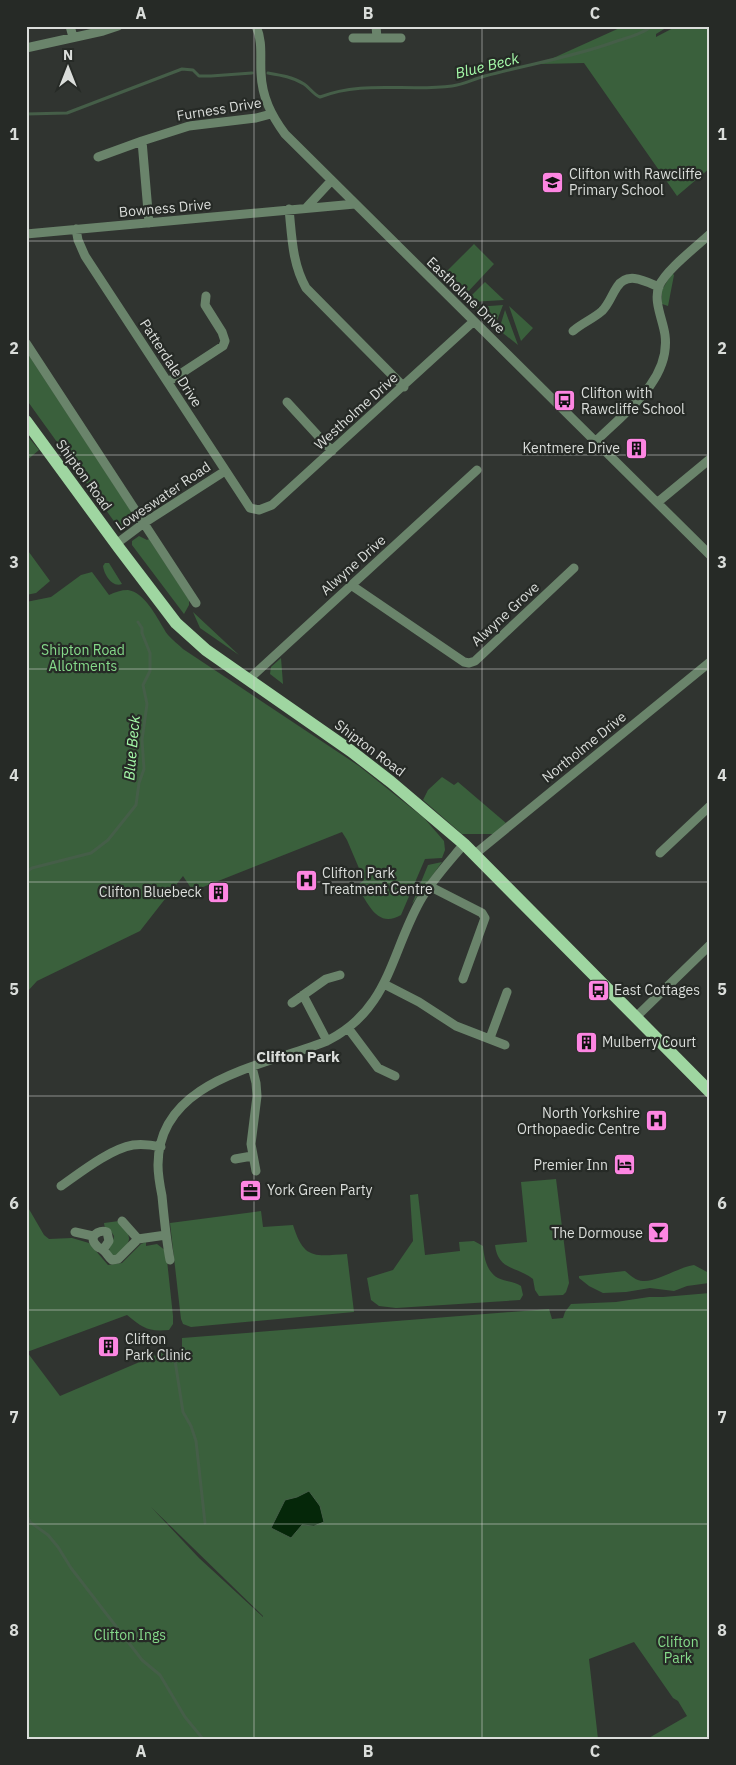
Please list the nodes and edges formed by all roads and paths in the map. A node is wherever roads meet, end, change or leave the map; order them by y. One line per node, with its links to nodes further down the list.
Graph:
1 (70, 26): 5 (street)
2 (118, 26): 5 (street)
3 (256, 26): 10 (street, Eastholme Drive)
4 (376, 26): 7 (street)
5 (73, 37): 9 (street)
6 (353, 38): 7 (street)
7 (377, 38): 8 (street)
8 (401, 38)
9 (26, 48)
10 (271, 114): 11 (street, Furness Drive); 13 (street, Eastholme Drive)
11 (142, 141): 12 (street, Furness Drive); 17 (street)
12 (98, 157)
13 (331, 181): 14 (street, Eastholme Drive); 15 (street)
14 (355, 204): 15 (street, Bowness Drive); 23 (street, Eastholme Drive)
15 (306, 208): 16 (street, Bowness Drive)
16 (289, 209): 17 (street, Bowness Drive); 27 (street)
17 (149, 223): 18 (street, Bowness Drive)
18 (76, 229): 19 (street, Bowness Drive); 26 (street, Patterdale Drive)
19 (26, 234)
20 (710, 234): 21 (street)
21 (659, 287): 24 (street); 30 (street)
22 (202, 302): 26 (street)
23 (474, 321): 27 (street, Westholme Drive); 30 (street, Eastholme Drive)
24 (573, 331)
25 (26, 343): 37 (street, Shipton Road)
26 (168, 382): 34 (street, Patterdale Drive)
27 (404, 387): 31 (street, Westholme Drive)
28 (286, 402): 31 (street)
29 (26, 421): 38 (main road, Shipton Road)
30 (596, 441): 35 (street, Eastholme Drive)
31 (332, 451): 36 (street, Westholme Drive)
32 (710, 458): 35 (street)
33 (477, 470): 41 (street, Alwyne Drive)
34 (225, 471): 36 (street, Patterdale Drive); 37 (street, Loweswater Road)
35 (658, 502): 39 (street, Eastholme Drive)
36 (250, 508)
37 (144, 523): 38 (street, Loweswater Road); 42 (street, Shipton Road)
38 (116, 544): 44 (main road, Shipton Road)
39 (710, 555)
40 (574, 568): 41 (street, Alwyne Grove)
41 (351, 585): 44 (street, Alwyne Drive)
42 (196, 603)
43 (710, 662): 48 (street, Northolme Drive)
44 (248, 680): 46 (main road, Shipton Road)
45 (710, 806): 47 (street)
46 (464, 844): 48 (main road, Shipton Road); 49 (street)
47 (660, 853)
48 (475, 854): 57 (main road, Shipton Road)
49 (429, 886): 52 (street); 53 (street)
50 (710, 945): 57 (street)
51 (340, 975): 55 (street)
52 (463, 978)
53 (384, 984): 58 (street); 59 (street)
54 (507, 992): 59 (street)
55 (303, 995): 56 (street); 60 (street)
56 (292, 1003)
57 (636, 1017): 64 (main road, Shipton Road)
58 (348, 1028): 60 (street); 63 (street)
59 (490, 1038): 61 (street)
60 (327, 1041): 62 (street)
61 (505, 1045)
62 (252, 1067): 65 (street); 66 (street)
63 (395, 1076)
64 (708, 1087)
65 (161, 1147): 69 (street); 72 (street)
66 (252, 1156): 67 (street); 68 (street)
67 (235, 1158)
68 (256, 1171)
69 (61, 1186)
70 (122, 1221): 74 (street)
71 (75, 1232): 73 (street)
72 (166, 1235): 74 (street); 76 (street)
73 (93, 1236): 75 (street); 75 (street)
74 (142, 1238): 75 (street)
75 (103, 1250)
76 (170, 1260)

